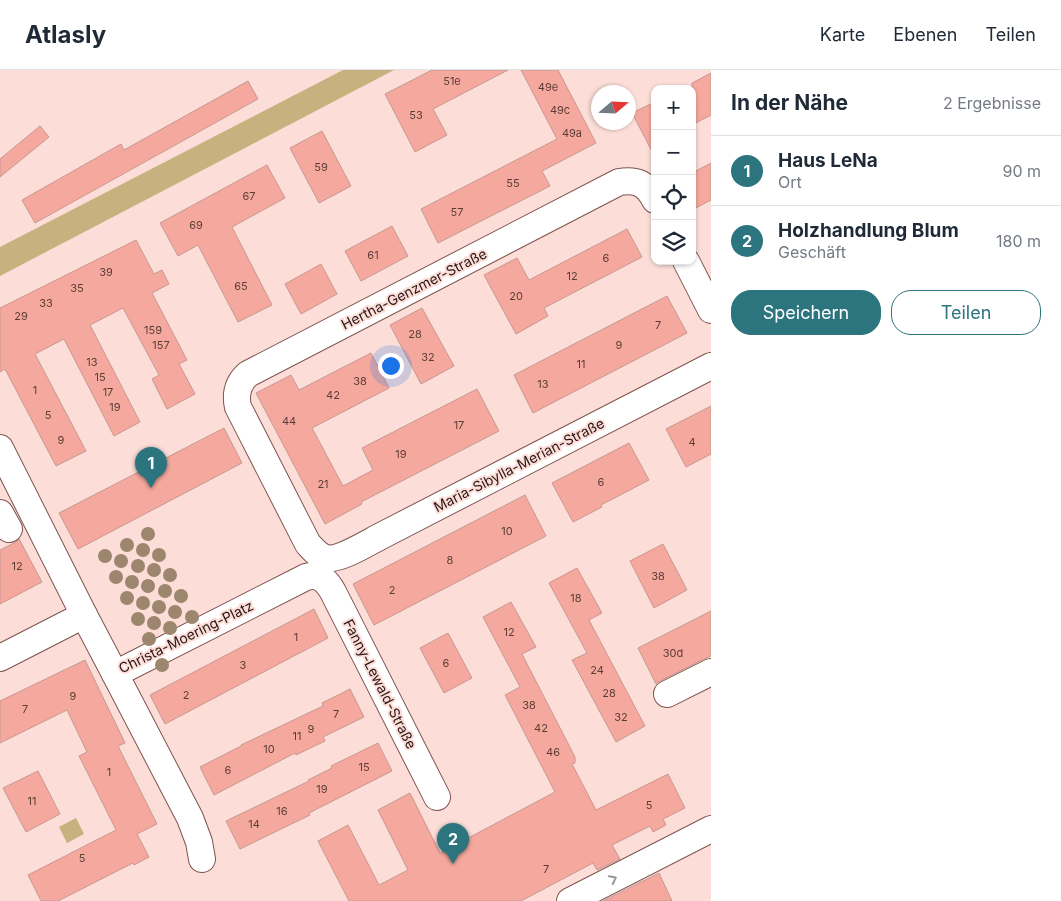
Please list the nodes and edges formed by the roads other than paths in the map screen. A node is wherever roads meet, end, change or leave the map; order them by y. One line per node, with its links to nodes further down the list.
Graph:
1 (651, 194): 6 (street, Hertha-Genzmer-Straße)
2 (688, 265): 3 (street)
3 (711, 310)
4 (711, 366): 6 (street, Maria-Sibylla-Merian-Straße)
5 (0, 448): 7 (street, Christa-Moering-Platz)
6 (322, 567): 10 (street, Christa-Moering-Platz); 12 (street, Fanny-Lewald-Straße)
7 (84, 616): 8 (street); 10 (street, Christa-Moering-Platz)
8 (0, 658)
9 (711, 672): 11 (street)
10 (115, 674): 14 (street)
11 (667, 694)
12 (438, 797)
13 (711, 829): 15 (street, one-way to 13)
14 (202, 859)
15 (570, 901)

